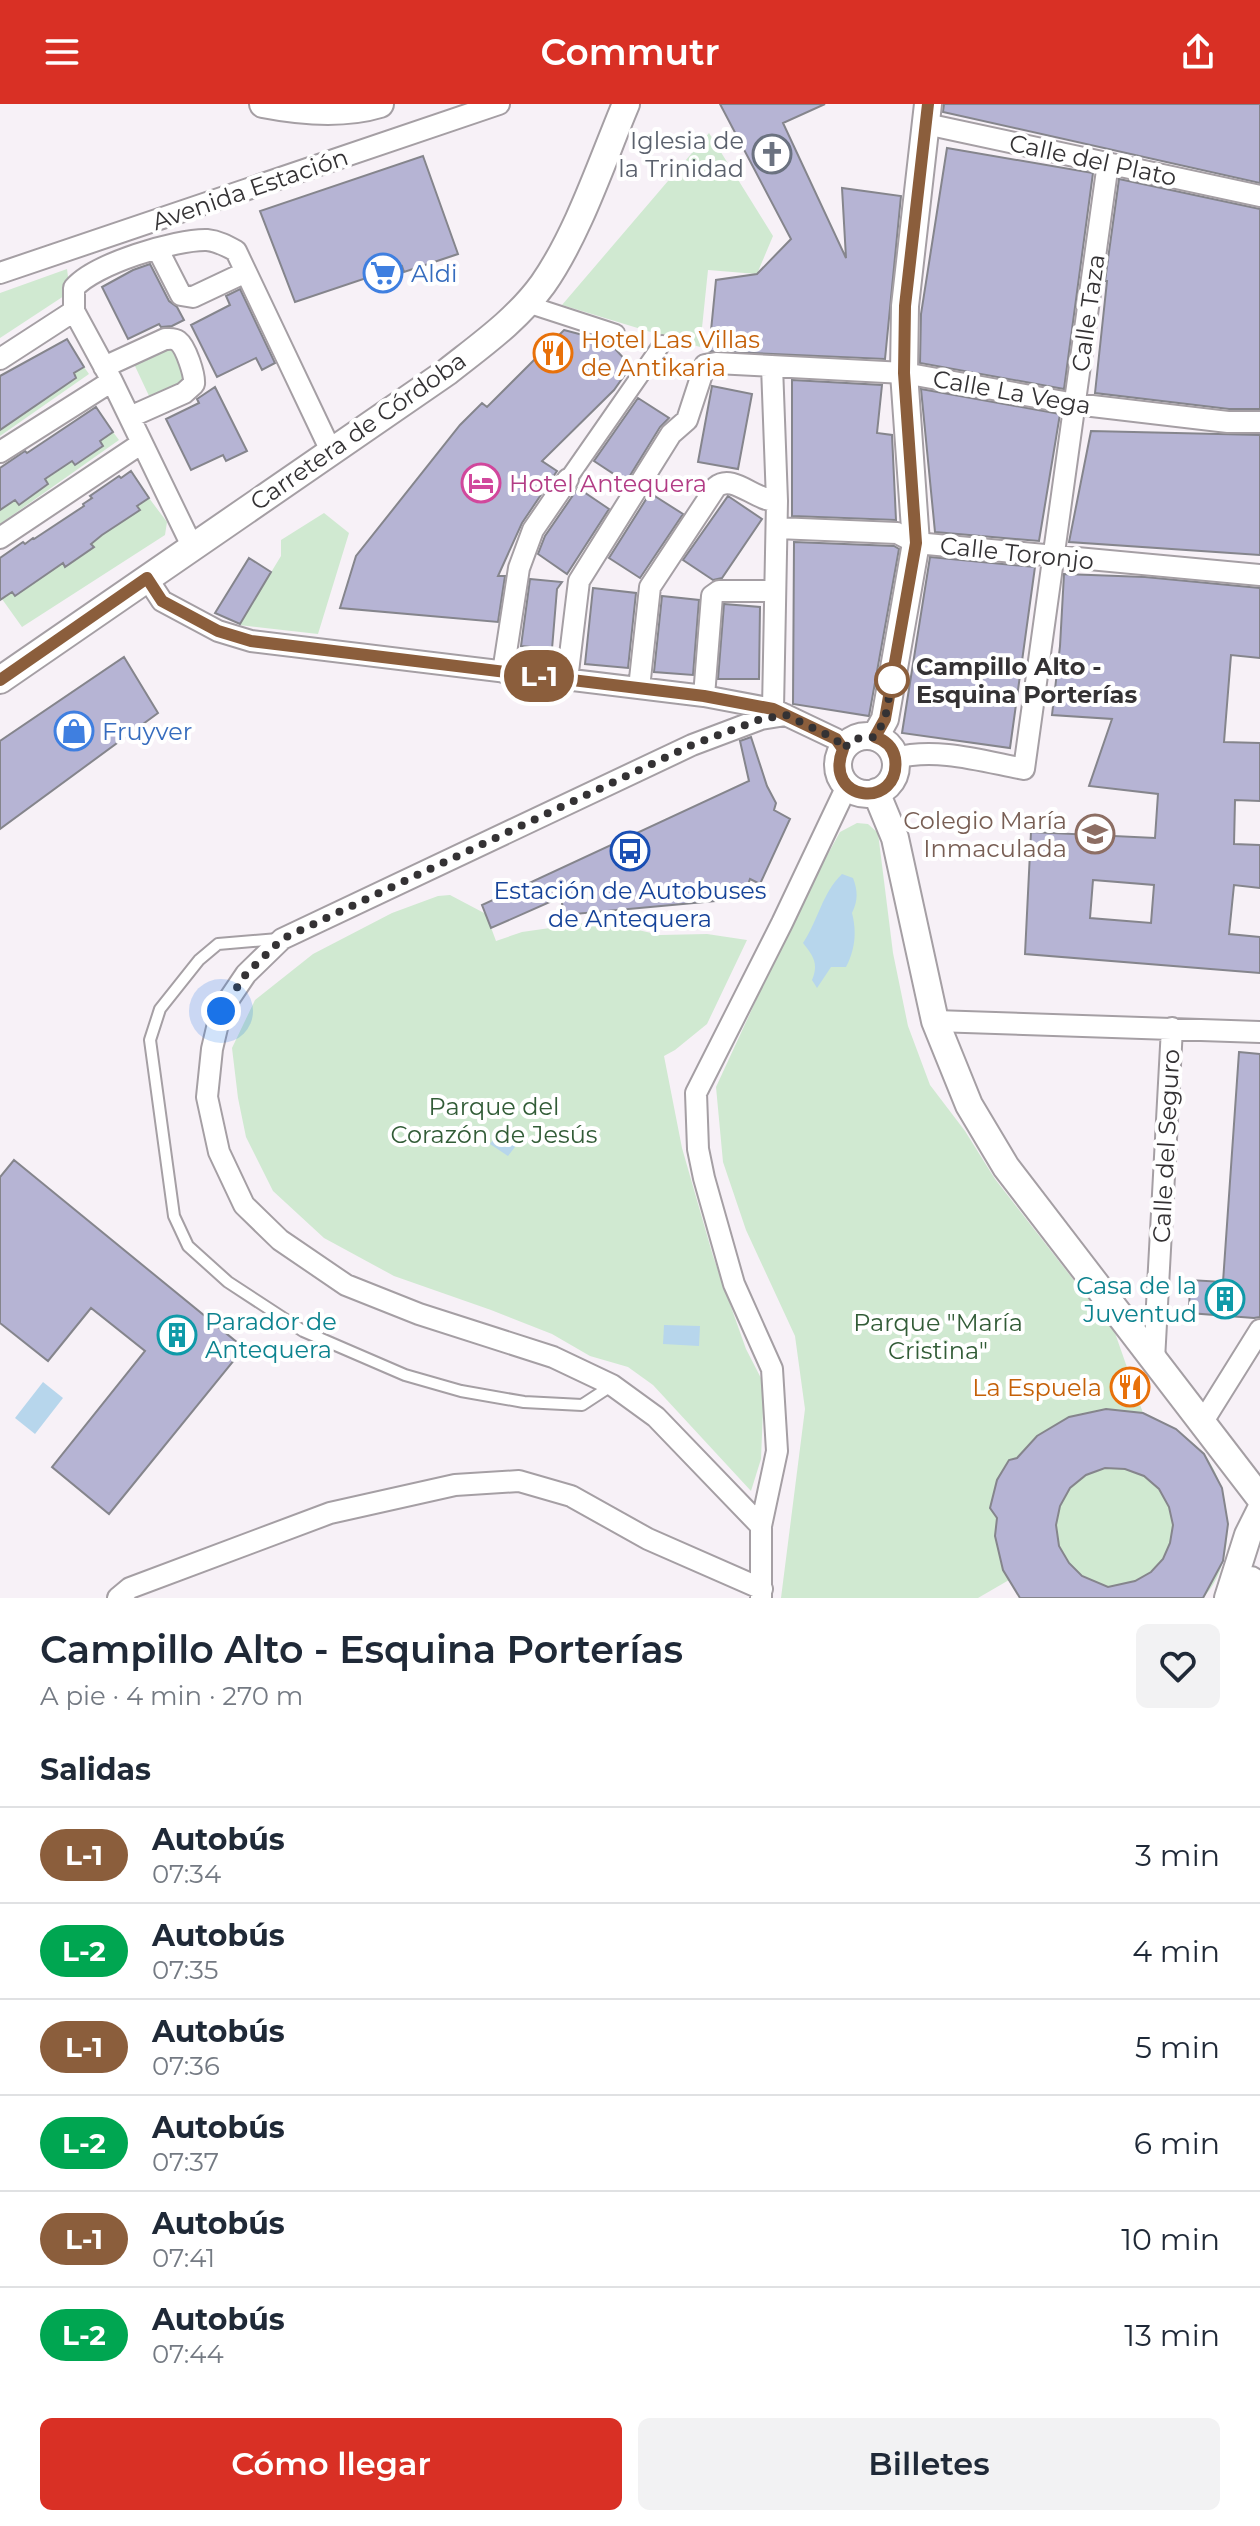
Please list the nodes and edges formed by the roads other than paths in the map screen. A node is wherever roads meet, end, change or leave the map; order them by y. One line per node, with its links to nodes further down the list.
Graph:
1 (263, 104): 2 (street)
2 (380, 104)
3 (499, 104): 10 (street, Avenida Estación)
4 (626, 104): 11 (street, Carretera de Córdoba)
5 (927, 114): 6 (street, Calle del Plato); 17 (street)
6 (1108, 163): 7 (street, Calle del Plato); 19 (street, Calle Taza)
7 (1260, 196)
8 (158, 250): 9 (street); 9 (street); 12 (street)
9 (246, 272): 23 (street)
10 (0, 273)
11 (527, 304): 13 (street); 23 (street, Carretera de Córdoba)
12 (74, 311): 15 (street); 18 (street)
13 (616, 333)
14 (662, 344): 25 (street)
15 (0, 359)
16 (772, 366): 17 (street, Calle La Vega); 26 (street); 37 (street, Calle La Vega)
17 (904, 373): 19 (street, Calle La Vega); 29 (street)
18 (108, 374): 20 (street); 20 (street); 24 (street)
19 (1075, 404): 21 (street, Calle La Vega); 31 (street, Calle Taza)
20 (130, 417): 22 (street)
21 (1260, 422)
22 (142, 443): 28 (street); 30 (street)
23 (331, 451): 30 (street, Carretera de Córdoba)
24 (0, 452)
25 (568, 479): 35 (street)
26 (777, 501): 27 (street); 38 (street)
27 (777, 528): 29 (street, Calle Toronjo); 34 (street)
28 (0, 538)
29 (916, 543): 31 (street, Calle Toronjo); 41 (street)
30 (192, 546): 33 (street, Carretera de Córdoba)
31 (1054, 557): 32 (street, Calle Toronjo); 43 (street, Calle Taza)
32 (1260, 575)
33 (147, 578): 35 (street); 36 (street, Carretera de Córdoba)
34 (775, 591): 39 (street); 40 (street)
35 (503, 672): 37 (street)
36 (0, 680)
37 (567, 680): 38 (street)
38 (639, 688): 39 (street)
39 (704, 696): 40 (street)
40 (780, 712): 42 (street); 46 (street)
41 (875, 737): 42 (street); 43 (street)
42 (843, 749): 44 (street)
43 (895, 758): 45 (street)
44 (847, 786): 45 (street); 58 (street)
45 (876, 792): 47 (street)
46 (282, 939): 52 (street); 52 (lane)
47 (935, 1021): 48 (street); 51 (street)
48 (1172, 1028): 49 (street); 51 (street, Calle del Seguro)
49 (1260, 1032)
50 (1260, 1330): 53 (street)
51 (1154, 1360): 53 (street)
52 (612, 1385): 58 (street)
53 (1202, 1423): 54 (street)
54 (1227, 1456): 55 (street); 56 (street); 59 (street)
55 (1260, 1475)
56 (1260, 1498)
57 (1260, 1511): 59 (street)
58 (761, 1526): 60 (street)
59 (1248, 1535): 62 (street)
60 (761, 1594): 61 (street)
61 (118, 1598)
62 (1228, 1598)

